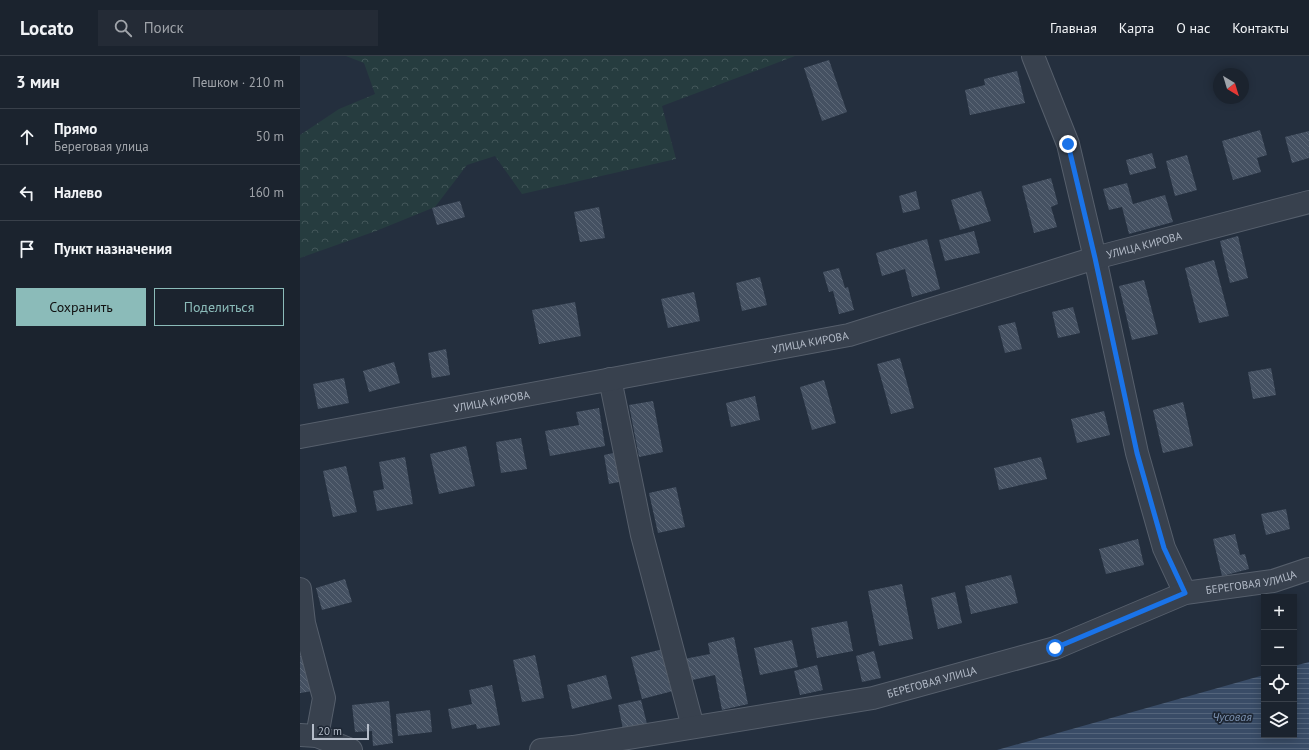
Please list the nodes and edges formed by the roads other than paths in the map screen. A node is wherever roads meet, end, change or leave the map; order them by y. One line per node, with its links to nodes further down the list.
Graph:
1 (1033, 56): 3 (street)
2 (1309, 202): 3 (street, УЛИЦА КИРОВА)
3 (1095, 258): 4 (street, УЛИЦА КИРОВА); 8 (street)
4 (610, 379): 5 (street, УЛИЦА КИРОВА); 9 (street)
5 (300, 437)
6 (1309, 569): 8 (street, БЕРЕГОВАЯ УЛИЦА)
7 (300, 589): 10 (street)
8 (1185, 593): 9 (street, БЕРЕГОВАЯ УЛИЦА)
9 (693, 727): 12 (street, БЕРЕГОВАЯ УЛИЦА)
10 (308, 736): 11 (street)
11 (350, 750)
12 (541, 750)

